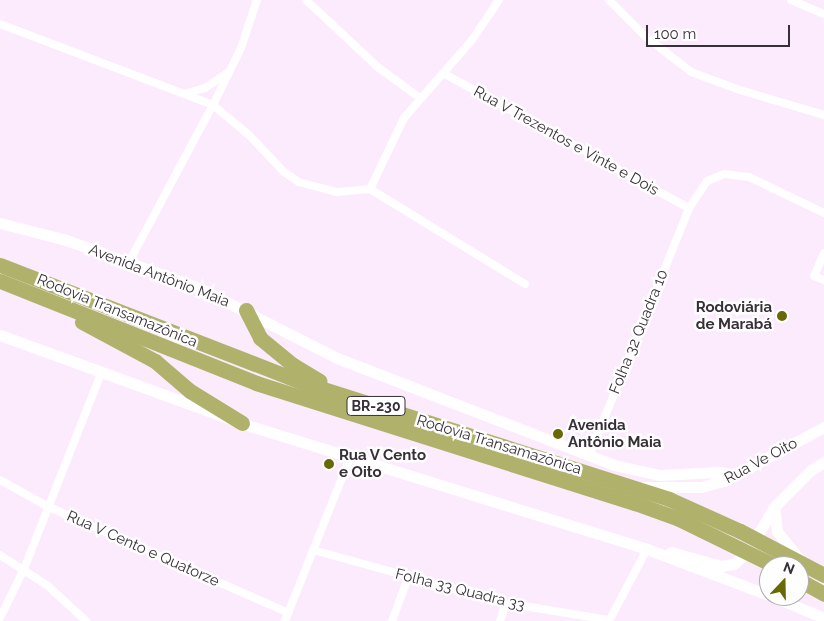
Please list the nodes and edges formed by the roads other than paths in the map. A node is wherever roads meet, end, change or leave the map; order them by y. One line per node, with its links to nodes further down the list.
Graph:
1 (257, 0): 8 (street)
2 (306, 0): 11 (street)
3 (499, 0): 9 (street)
4 (609, 0): 13 (street)
5 (791, 0): 6 (street)
6 (824, 14)
7 (0, 24): 10 (street)
8 (228, 72): 10 (street); 12 (street)
9 (443, 73): 11 (street); 15 (street, Rua V Trezentos e Vinte e Dois)
10 (183, 94): 12 (street)
11 (420, 98): 14 (street)
12 (214, 105): 14 (street); 19 (street)
13 (824, 114)
14 (370, 189): 23 (street)
15 (689, 208): 16 (street, Folha 32 Quadra 10); 31 (street, Folha 32 Quadra 10)
16 (824, 212)
17 (0, 223): 19 (main road, Avenida Antônio Maia)
18 (824, 253): 21 (street)
19 (129, 262): 25 (main road, Avenida Antônio Maia)
20 (0, 265): 28 (highway, Rodovia Transamazônica / BR-230)
21 (824, 280)
22 (0, 281): 24 (highway, Rodovia Transamazônica / BR-230)
23 (525, 284)
24 (64, 306): 29 (highway); 39 (highway, Rodovia Transamazônica / BR-230)
25 (246, 310): 28 (highway); 31 (main road, Avenida Antônio Maia)
26 (0, 335): 27 (main road)
27 (101, 374): 29 (main road); 37 (street)
28 (362, 401): 36 (highway, Rodovia Transamazônica / BR-230)
29 (242, 423): 32 (main road)
30 (824, 427): 34 (main road, Rua Ve Oito)
31 (589, 456): 34 (main road, Avenida Antônio Maia)
32 (350, 458): 40 (main road); 41 (street)
33 (824, 462): 38 (main road, Rua Ve Oito)
34 (736, 475): 36 (main road, Rua Ve Oito)
35 (0, 480): 37 (street, Rua V Cento e Quatorze)
36 (635, 487): 39 (highway, Rodovia Transamazônica / BR-230)
37 (47, 506): 47 (street); 55 (street, Rua V Cento e Quatorze)
38 (774, 507): 39 (main road, Rua Ve Oito); 45 (main road)
39 (751, 545): 40 (main road); 43 (highway, Rodovia Transamazônica / BR-230); 44 (highway, Rodovia Transamazônica / BR-230)
40 (647, 549): 51 (main road); 58 (street)
41 (313, 550): 49 (street, Folha 33 Quadra 33); 55 (street)
42 (0, 555): 47 (street)
43 (764, 556)
44 (782, 556)
45 (797, 556)
46 (809, 567): 48 (highway, Rodovia Transamazônica / BR-230)
47 (24, 569): 56 (street); 59 (street)
48 (824, 576)
49 (408, 578): 53 (street, Folha 33 Quadra 33); 61 (street)
50 (809, 586): 52 (highway)
51 (759, 591)
52 (824, 594)
53 (506, 603): 58 (street, Folha 33 Quadra 33); 62 (street)
54 (796, 606): 57 (main road)
55 (288, 613): 60 (street)
56 (0, 618)
57 (824, 618)
58 (609, 620)
59 (86, 621)
60 (285, 621)
61 (392, 621)
62 (500, 621)

